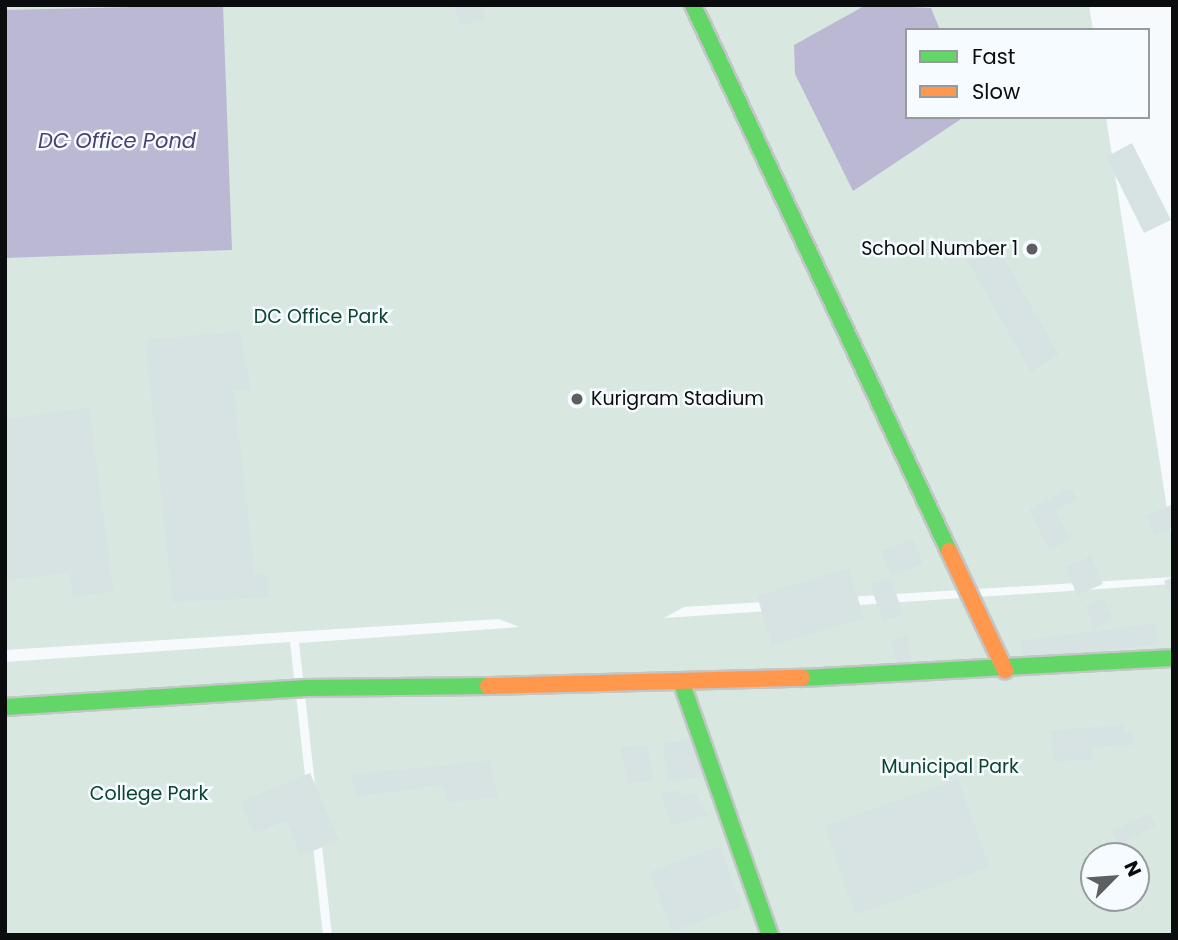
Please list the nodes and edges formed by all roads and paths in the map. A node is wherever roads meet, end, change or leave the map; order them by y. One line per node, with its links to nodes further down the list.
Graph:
1 (693, 5): 3 (main road)
2 (1173, 657): 3 (main road)
3 (1005, 670): 4 (main road)
4 (682, 684): 5 (main road); 6 (main road)
5 (5, 707)
6 (770, 935)

